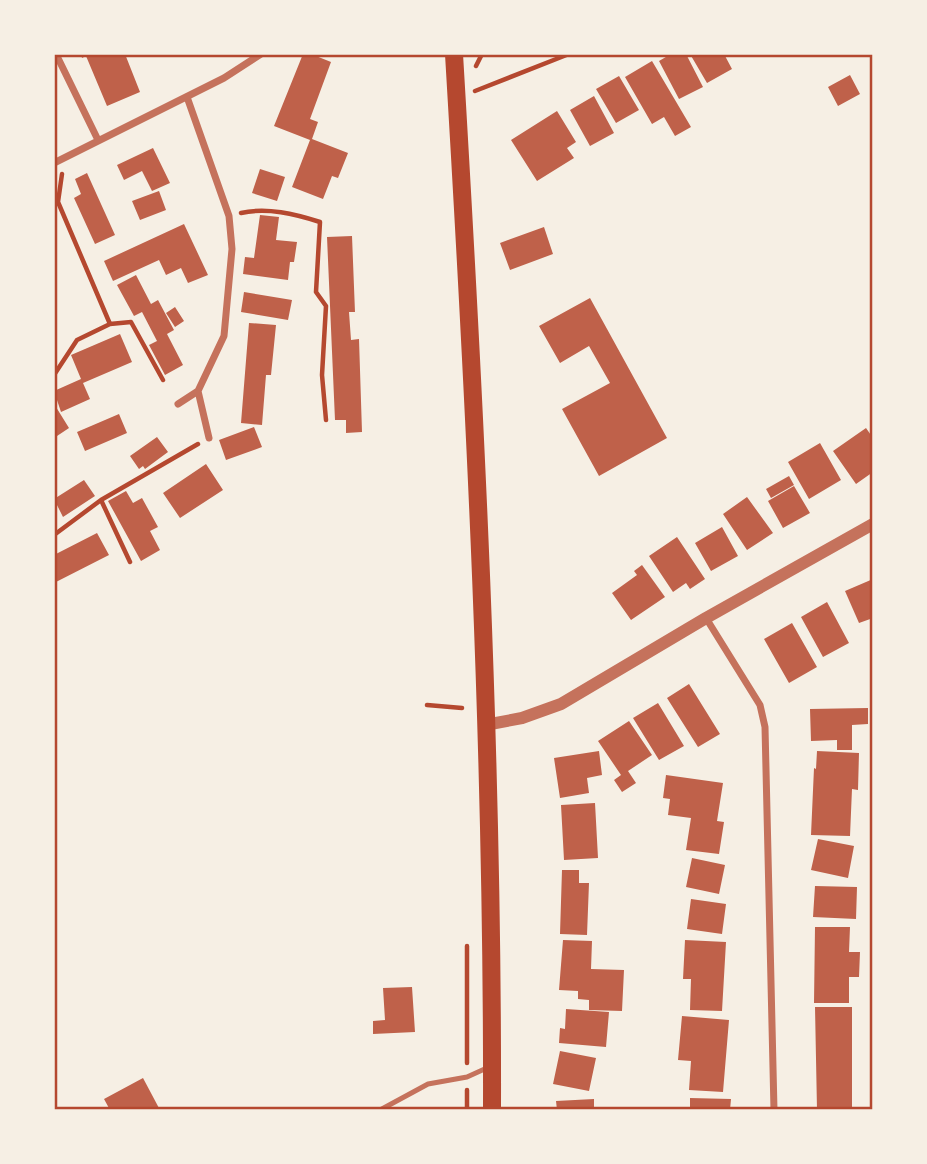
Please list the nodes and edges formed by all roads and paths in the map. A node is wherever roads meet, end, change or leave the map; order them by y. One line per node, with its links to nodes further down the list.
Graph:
1 (57, 54): 8 (street)
2 (261, 54): 6 (street)
3 (454, 54): 7 (main road)
4 (482, 54): 7 (path)
5 (569, 54): 7 (path)
6 (187, 97): 8 (street); 11 (street)
7 (457, 99): 26 (main road)
8 (98, 141): 9 (street)
9 (72, 154): 10 (street); 12 (path)
10 (54, 163)
11 (229, 216): 15 (street); 17 (path)
12 (110, 324): 13 (path); 14 (path)
13 (54, 375)
14 (163, 380)
15 (198, 391): 16 (street); 18 (street)
16 (178, 404)
17 (326, 420)
18 (209, 438): 19 (path)
19 (100, 500): 21 (path); 22 (path)
20 (873, 524): 23 (street)
21 (54, 535)
22 (130, 562)
23 (706, 618): 26 (street); 33 (street)
24 (428, 705): 25 (path)
25 (462, 708)
26 (485, 725): 28 (main road)
27 (467, 942): 29 (path)
28 (492, 1066): 29 (lane); 32 (main road)
29 (467, 1077): 30 (lane); 31 (path)
30 (380, 1110)
31 (467, 1110)
32 (492, 1110)
33 (774, 1110)

